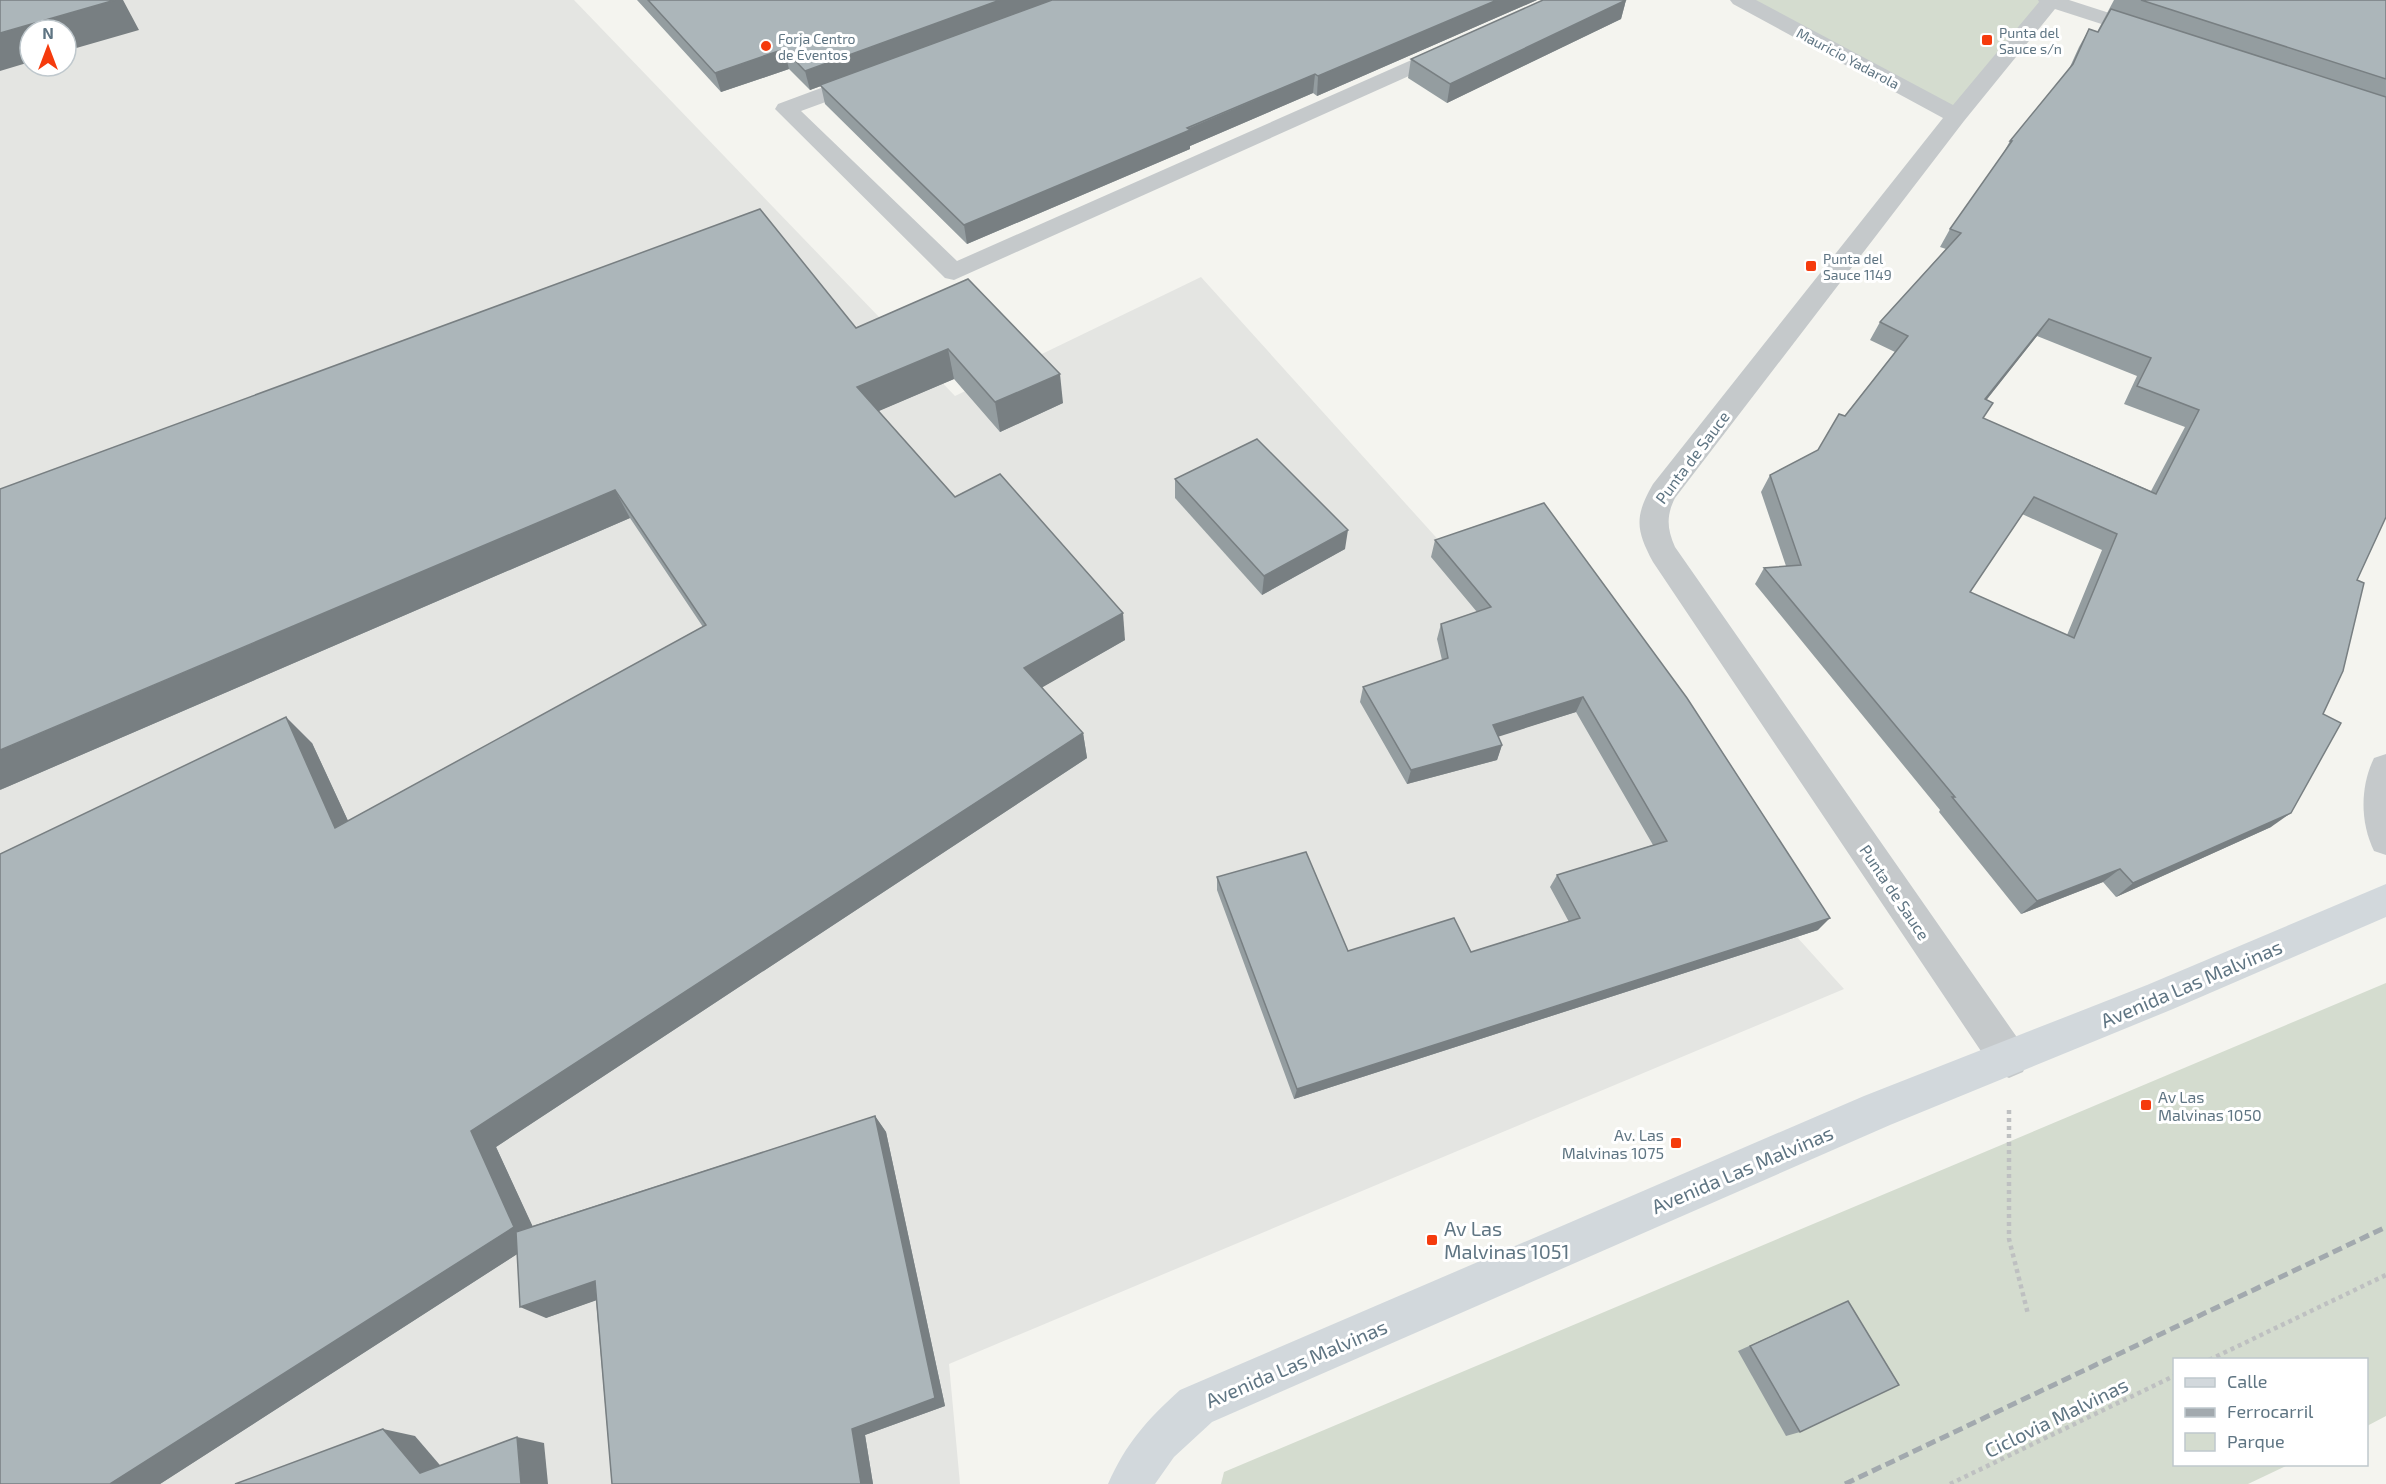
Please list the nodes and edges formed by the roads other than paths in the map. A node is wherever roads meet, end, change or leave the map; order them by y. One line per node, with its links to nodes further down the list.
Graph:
1 (1740, 0): 6 (street, Mauricio Yadarola)
2 (2050, 0): 3 (street); 6 (street, Punta de Sauce)
3 (2162, 37)
4 (1466, 42): 5 (street)
5 (887, 71)
6 (1956, 117): 10 (street, Punta de Sauce)
7 (2386, 768): 8 (street)
8 (2386, 840)
9 (2386, 900): 10 (main road, Avenida Las Malvinas)
10 (2009, 1059): 11 (main road, Avenida Las Malvinas)
11 (1131, 1484)

